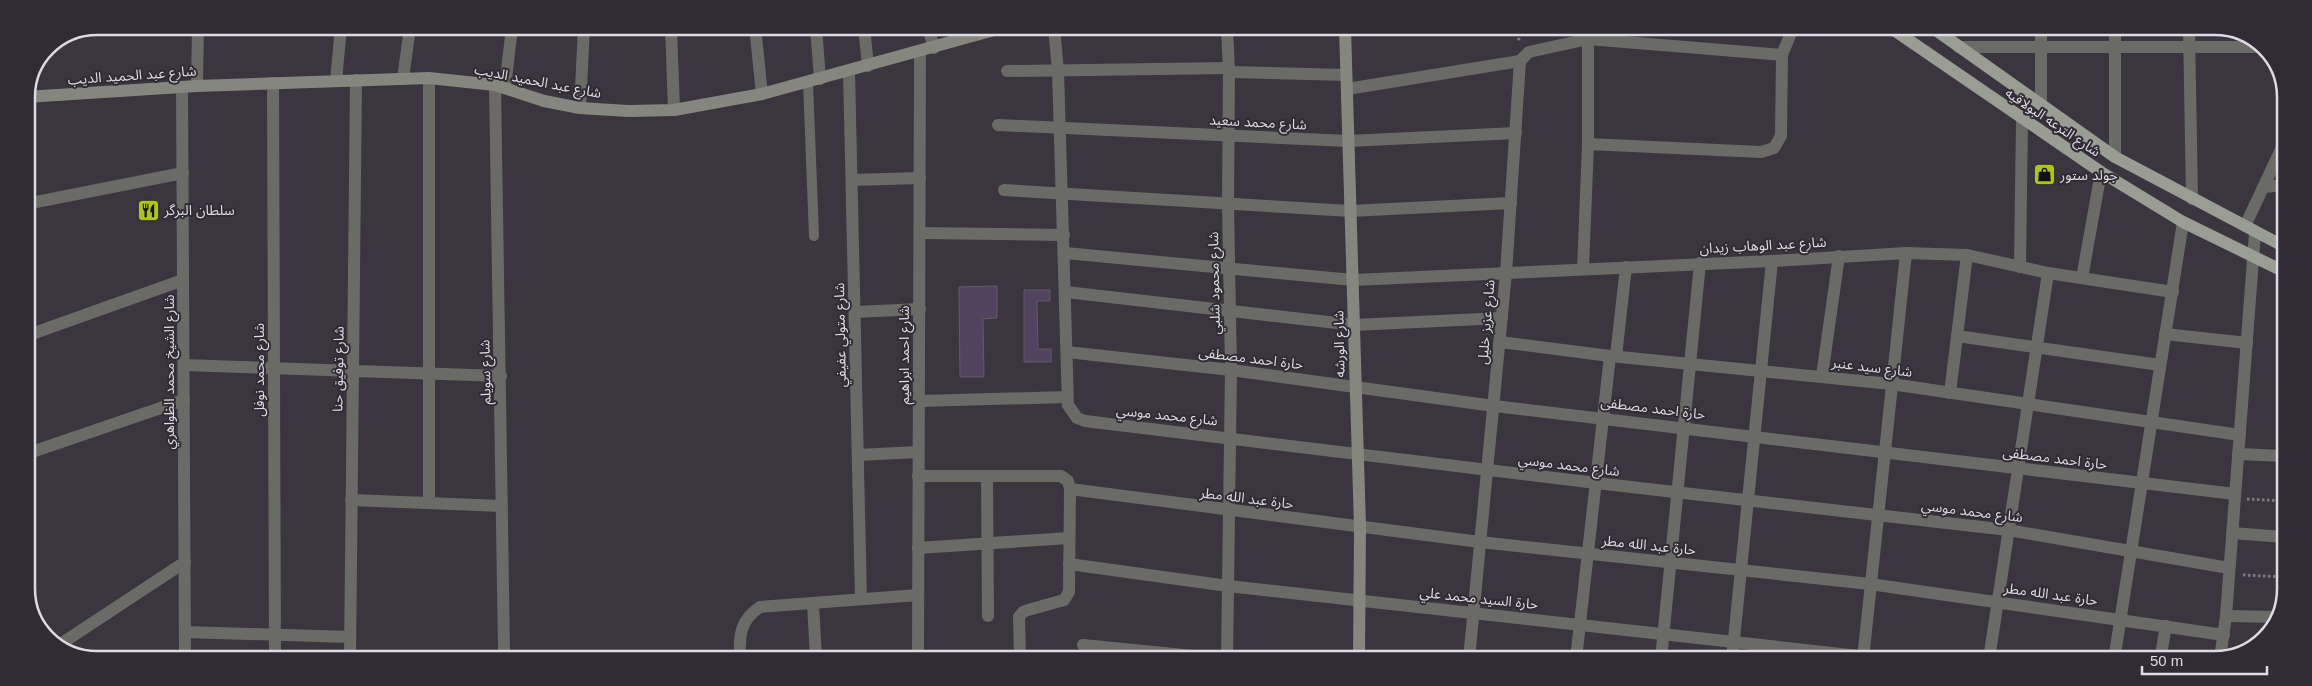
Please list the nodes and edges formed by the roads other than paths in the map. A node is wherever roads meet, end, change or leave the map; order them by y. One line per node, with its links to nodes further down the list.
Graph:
1 (198, 35): 45 (street)
2 (340, 35): 43 (street)
3 (409, 35): 40 (street)
4 (510, 35): 47 (street, شارع سويلم)
5 (584, 35): 52 (street)
6 (671, 35): 53 (street)
7 (756, 35): 49 (street)
8 (816, 35): 42 (street)
9 (865, 35): 33 (street)
10 (930, 35): 29 (street)
11 (978, 35): 29 (street, شارع عبد الحميد الديب)
12 (1055, 35): 37 (street)
13 (1226, 35): 34 (street, شارع محمود شلبي)
14 (1345, 35): 38 (street, شارع الورشه)
15 (1585, 35): 32 (street)
16 (1588, 35): 60 (street)
17 (1597, 35): 31 (street)
18 (1789, 35): 31 (street)
19 (1901, 35): 54 (main road, شارع الترعه البولاقيه)
20 (1943, 35): 24 (main road, شارع الترعه البولاقيه)
21 (2041, 35): 25 (street)
22 (2115, 35): 26 (street)
23 (2188, 35): 27 (street)
24 (1959, 47): 25 (street); 51 (main road, شارع الترعه البولاقيه)
25 (2041, 47): 26 (street); 51 (street)
26 (2115, 47): 27 (street); 61 (street)
27 (2189, 47): 28 (street); 71 (street)
28 (2252, 47)
29 (934, 48): 30 (street, شارع عبد الحميد الديب)
30 (920, 52): 33 (street, شارع عبد الحميد الديب); 65 (street, شارع احمد ابراهيم)
31 (1782, 55): 60 (street)
32 (1520, 61): 48 (street); 57 (street, شارع عزيز خليل)
33 (868, 66): 35 (street, شارع عبد الحميد الديب)
34 (1229, 70): 37 (street); 38 (street); 58 (street, شارع محمود شلبي)
35 (849, 71): 42 (street, شارع عبد الحميد الديب); 66 (street, شارع متولي عفيفي)
36 (1007, 71): 37 (street)
37 (1058, 71): 56 (street)
38 (1346, 75): 48 (street, شارع الورشه)
39 (429, 78): 40 (street, شارع عبد الحميد الديب); 47 (street, شارع عبد الحميد الديب); 121 (street)
40 (403, 79): 41 (street, شارع عبد الحميد الديب)
41 (356, 80): 43 (street, شارع عبد الحميد الديب); 120 (street, شارع توفيق حنا)
42 (814, 80): 49 (street, شارع عبد الحميد الديب); 80 (lane)
43 (336, 81): 44 (street, شارع عبد الحميد الديب)
44 (273, 83): 45 (street, شارع عبد الحميد الديب); 117 (street, شارع محمد نوفل)
45 (197, 86): 46 (street, شارع عبد الحميد الديب)
46 (182, 87): 50 (street, شارع عبد الحميد الديب); 64 (street, شارع الشيخ محمد الظواهري)
47 (500, 87): 52 (street, شارع عبد الحميد الديب); 122 (street, شارع سويلم)
48 (1347, 89): 59 (street, شارع الورشه)
49 (762, 94): 53 (street, شارع عبد الحميد الديب)
50 (35, 96)
51 (2041, 105): 61 (main road, شارع الترعه البولاقيه)
52 (580, 108): 53 (street, شارع عبد الحميد الديب)
53 (674, 110)
54 (2022, 120): 63 (main road, شارع الترعه البولاقيه); 90 (street)
55 (998, 125): 56 (street, شارع محمد سعيد)
56 (1059, 128): 58 (street, شارع محمد سعيد); 70 (street)
57 (1516, 133): 59 (street, شارع محمد سعيد); 74 (street, شارع عزيز خليل)
58 (1228, 135): 59 (street, شارع محمد سعيد); 73 (street, شارع محمود شلبي)
59 (1348, 141): 75 (street, شارع الورشه)
60 (1588, 144): 93 (street)
61 (2115, 157): 71 (main road, شارع الترعه البولاقيه)
62 (2277, 158): 68 (street)
63 (2101, 172): 76 (main road, شارع الترعه البولاقيه); 96 (street)
64 (183, 173): 72 (street); 97 (street, شارع الشيخ محمد الظواهري)
65 (920, 178): 66 (street); 78 (street, شارع احمد ابراهيم)
66 (852, 180): 103 (street, شارع متولي عفيفي)
67 (2277, 186): 68 (street)
68 (2264, 187): 77 (street)
69 (1004, 190): 70 (street)
70 (1062, 193): 73 (street); 79 (street)
71 (2192, 199): 77 (main road, شارع الترعه البولاقيه)
72 (35, 202)
73 (1228, 204): 75 (street); 91 (street, شارع محمود شلبي)
74 (1511, 204): 75 (street); 94 (street, شارع عزيز خليل)
75 (1350, 211): 98 (street, شارع الورشه)
76 (2183, 222): 86 (main road, شارع الترعه البولاقيه); 100 (street)
77 (2250, 230): 81 (main road, شارع الترعه البولاقيه); 86 (street)
78 (920, 233): 79 (street); 101 (street, شارع احمد ابراهيم)
79 (1064, 235): 82 (street)
80 (814, 236)
81 (2277, 243)
82 (1064, 253): 91 (street, شارع عبد الوهاب زيدان); 99 (street)
83 (1906, 253): 84 (street, شارع عبد الوهاب زيدان); 85 (street, شارع عبد الوهاب زيدان); 124 (street)
84 (1967, 255): 90 (street, شارع عبد الوهاب زيدان); 108 (street)
85 (1839, 256): 87 (street, شارع عبد الوهاب زيدان); 123 (street)
86 (2254, 257): 92 (main road, شارع الترعه البولاقيه); 110 (street)
87 (1772, 262): 88 (street, شارع عبد الوهاب زيدان); 119 (street)
88 (1700, 263): 89 (street, شارع عبد الوهاب زيدان); 114 (street)
89 (1626, 267): 93 (street, شارع عبد الوهاب زيدان); 113 (street)
90 (2020, 267): 95 (street, شارع عبد الوهاب زيدان)
91 (1229, 268): 98 (street, شارع عبد الوهاب زيدان); 102 (street, شارع محمود شلبي)
92 (2277, 268)
93 (1583, 269): 94 (street, شارع عبد الوهاب زيدان)
94 (1506, 273): 98 (street, شارع عبد الوهاب زيدان); 104 (street, شارع عزيز خليل)
95 (2048, 273): 96 (street, شارع عبد الوهاب زيدان); 111 (street)
96 (2082, 278): 100 (street, شارع عبد الوهاب زيدان)
97 (183, 280): 106 (street); 115 (street, شارع الشيخ محمد الظواهري)
98 (1353, 280): 105 (street, شارع الورشه)
99 (1066, 292): 102 (street); 112 (street)
100 (2173, 292): 107 (street)
101 (920, 309): 103 (street); 129 (street, شارع احمد ابراهيم)
102 (1230, 311): 105 (street); 118 (street, شارع محمود شلبي)
103 (854, 312): 143 (street, شارع متولي عفيفي)
104 (1502, 318): 105 (street); 109 (street, شارع عزيز خليل)
105 (1354, 325): 125 (street, شارع الورشه)
106 (35, 333)
107 (2165, 334): 110 (street); 116 (street)
108 (1957, 336): 111 (street); 126 (street)
109 (1500, 342): 113 (street, شارع سيد عنبر); 131 (street, شارع عزيز خليل)
110 (2247, 343): 136 (street)
111 (2037, 347): 116 (street); 130 (street)
112 (1067, 352): 118 (street, حارة احمد مصطفى); 127 (street)
113 (1613, 356): 114 (street, شارع سيد عنبر); 132 (street)
114 (1691, 363): 119 (street, شارع سيد عنبر); 134 (street)
115 (184, 365): 117 (street); 128 (street, شارع الشيخ محمد الظواهري)
116 (2160, 365): 133 (street)
117 (274, 368): 120 (street); 191 (street, شارع محمد نوفل)
118 (1231, 370): 125 (street, حارة احمد مصطفى); 137 (street, شارع محمود شلبي)
119 (1761, 370): 123 (street, شارع سيد عنبر); 135 (street)
120 (353, 371): 121 (street); 154 (street, شارع توفيق حنا)
121 (430, 373): 122 (street); 156 (street)
122 (501, 376): 157 (street, شارع سويلم)
123 (1822, 376): 124 (street, شارع سيد عنبر)
124 (1891, 384): 126 (street, شارع سيد عنبر); 140 (street)
125 (1356, 386): 131 (street, حارة احمد مصطفى); 141 (street, شارع الورشه)
126 (1950, 393): 130 (street, شارع سيد عنبر)
127 (1067, 396): 129 (street); 137 (street, شارع محمد موسي)
128 (184, 400): 138 (street); 170 (street, شارع الشيخ محمد الظواهري)
129 (919, 401): 139 (street, شارع احمد ابراهيم)
130 (2028, 403): 133 (street, شارع سيد عنبر); 145 (street)
131 (1494, 406): 132 (street, حارة احمد مصطفى); 146 (street, شارع عزيز خليل)
132 (1603, 418): 134 (street, حارة احمد مصطفى); 149 (street)
133 (2152, 421): 136 (street, شارع سيد عنبر); 150 (street)
134 (1685, 427): 135 (street, حارة احمد مصطفى); 152 (street)
135 (1755, 435): 140 (street, حارة احمد مصطفى); 155 (street)
136 (2240, 435): 142 (street)
137 (1230, 437): 141 (street, شارع محمد موسي); 158 (street, شارع محمود شلبي)
138 (35, 451)
139 (918, 452): 143 (street); 147 (street, شارع احمد ابراهيم)
140 (1884, 452): 145 (street, حارة احمد مصطفى); 159 (street)
141 (1357, 454): 146 (street, شارع محمد موسي); 160 (street, شارع الورشه)
142 (2238, 454): 144 (street); 153 (street)
143 (858, 455): 178 (street, شارع متولي عفيفي)
144 (2277, 456)
145 (2018, 469): 150 (street, حارة احمد مصطفى); 161 (street)
146 (1487, 470): 149 (street, شارع محمد موسي); 165 (street, شارع عزيز خليل)
147 (918, 476): 148 (street); 167 (street, شارع احمد ابراهيم)
148 (987, 476): 151 (street); 166 (street)
149 (1596, 483): 152 (street, شارع محمد موسي); 169 (street)
150 (2142, 484): 153 (street, حارة احمد مصطفى); 168 (street)
151 (1070, 489): 158 (street, حارة عبد الله مطر); 164 (street)
152 (1678, 492): 155 (street, شارع محمد موسي); 171 (street)
153 (2235, 497): 162 (street)
154 (351, 500): 156 (street); 193 (street, شارع توفيق حنا)
155 (1748, 501): 159 (street, شارع محمد موسي); 173 (street)
156 (429, 503): 157 (street)
157 (502, 506): 201 (street, شارع سويلم)
158 (1229, 511): 160 (street, حارة عبد الله مطر); 176 (street, شارع محمود شلبي)
159 (1878, 514): 161 (street, شارع محمد موسي); 175 (street)
160 (1360, 527): 165 (street, حارة عبد الله مطر); 179 (street, شارع الورشه)
161 (2008, 530): 168 (street, شارع محمد موسي); 180 (street)
162 (2232, 533): 163 (street); 174 (street)
163 (2277, 536)
164 (1069, 538): 166 (street); 172 (street)
165 (1480, 542): 169 (street, حارة عبد الله مطر); 182 (street, شارع عزيز خليل)
166 (988, 544): 167 (street); 183 (street)
167 (918, 548): 177 (street, شارع احمد ابراهيم)
168 (2131, 551): 174 (street, شارع محمد موسي); 186 (street)
169 (1588, 554): 171 (street, حارة عبد الله مطر); 187 (street)
170 (185, 562): 189 (street, شارع الشيخ محمد الظواهري); 194 (street)
171 (1671, 562): 173 (street, حارة عبد الله مطر); 190 (street)
172 (1069, 564): 176 (street, حارة السيد محمد علي); 205 (street)
173 (1741, 570): 175 (street, حارة عبد الله مطر); 195 (street)
174 (2230, 571): 184 (street)
175 (1870, 584): 180 (street, حارة عبد الله مطر); 214 (street)
176 (1228, 586): 179 (street, حارة السيد محمد علي); 207 (street, شارع محمود شلبي)
177 (918, 595): 178 (street); 204 (street, شارع احمد ابراهيم)
178 (861, 599): 181 (street)
179 (1360, 601): 182 (street, حارة السيد محمد علي); 208 (street, شارع الورشه)
180 (1998, 601): 186 (street, حارة عبد الله مطر); 215 (street)
181 (813, 604): 202 (street); 203 (street)
182 (1474, 612): 187 (street, حارة السيد محمد علي); 209 (street, شارع عزيز خليل)
183 (988, 616)
184 (2226, 616): 185 (street); 192 (street)
185 (2270, 617)
186 (2120, 619): 188 (street, حارة عبد الله مطر); 216 (street)
187 (1580, 624): 190 (street, حارة السيد محمد علي); 210 (street)
188 (2166, 626): 192 (street, حارة عبد الله مطر); 217 (street)
189 (185, 632): 191 (street); 198 (street, شارع الشيخ محمد الظواهري)
190 (1664, 634): 195 (street, حارة السيد محمد علي); 211 (street)
191 (275, 635): 193 (street); 199 (street, شارع محمد نوفل)
192 (2224, 635): 197 (street)
193 (350, 637): 200 (street, شارع توفيق حنا)
194 (64, 642)
195 (1734, 642): 212 (street); 213 (street, حارة السيد محمد علي)
196 (1083, 645): 206 (street)
197 (2221, 650)
198 (185, 651)
199 (275, 651)
200 (350, 651)
201 (504, 651)
202 (740, 651)
203 (816, 651)
204 (918, 651)
205 (1020, 651)
206 (1144, 651)
207 (1225, 651)
208 (1359, 651)
209 (1470, 651)
210 (1577, 651)
211 (1662, 651)
212 (1733, 651)
213 (1807, 651)
214 (1864, 651)
215 (1990, 651)
216 (2115, 651)
217 (2162, 651)

